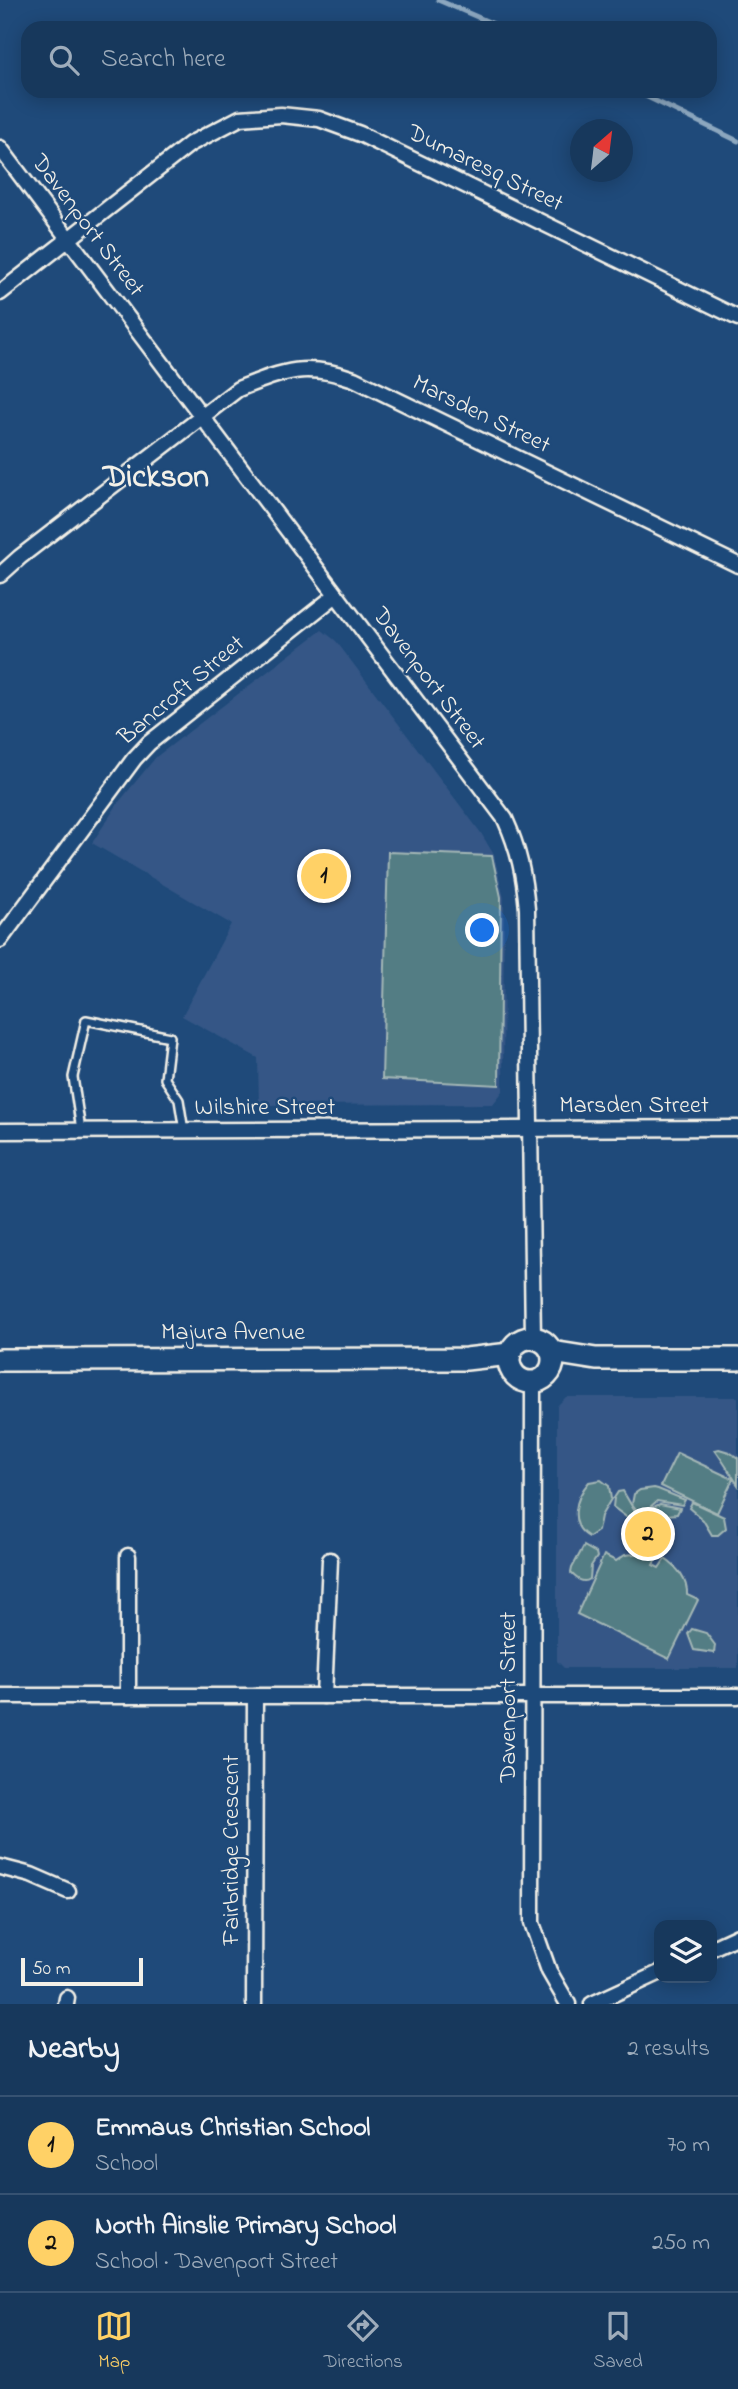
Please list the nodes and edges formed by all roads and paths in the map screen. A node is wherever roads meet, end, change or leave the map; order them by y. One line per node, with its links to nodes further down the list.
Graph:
1 (0, 148): 2 (street, Davenport Street)
2 (68, 239): 3 (street); 4 (street, Dumaresq Street); 5 (street, Davenport Street)
3 (0, 293)
4 (738, 318)
5 (202, 417): 6 (street, Marsden Street); 7 (street, Marsden Street); 8 (street, Davenport Street)
6 (738, 565)
7 (0, 575)
8 (337, 595): 9 (street, Bancroft Street); 12 (street, Davenport Street)
9 (0, 940)
10 (738, 1128): 12 (street, Marsden Street)
11 (184, 1130): 12 (street, Wilshire Street); 14 (street, Wilshire Street); 14 (lane)
12 (530, 1130): 15 (street, Davenport Street)
13 (0, 1131): 14 (street, Wilshire Street)
14 (81, 1131)
15 (533, 1338): 18 (main road); 19 (main road)
16 (738, 1359): 18 (main road)
17 (0, 1360): 19 (main road, Majura Avenue)
18 (551, 1361): 19 (main road)
19 (519, 1370): 26 (street, Davenport Street)
20 (128, 1556): 23 (street)
21 (330, 1560): 25 (street)
22 (0, 1696): 23 (street)
23 (128, 1696): 24 (street)
24 (255, 1696): 25 (street); 33 (street, Fairbridge Crescent)
25 (324, 1696): 26 (street)
26 (531, 1696): 27 (street); 34 (street, Davenport Street)
27 (738, 1696)
28 (0, 1867): 29 (street)
29 (68, 1891)
30 (738, 1936): 31 (street)
31 (717, 1946)
32 (654, 1975): 35 (street)
33 (254, 2004)
34 (568, 2004)
35 (592, 2004)

